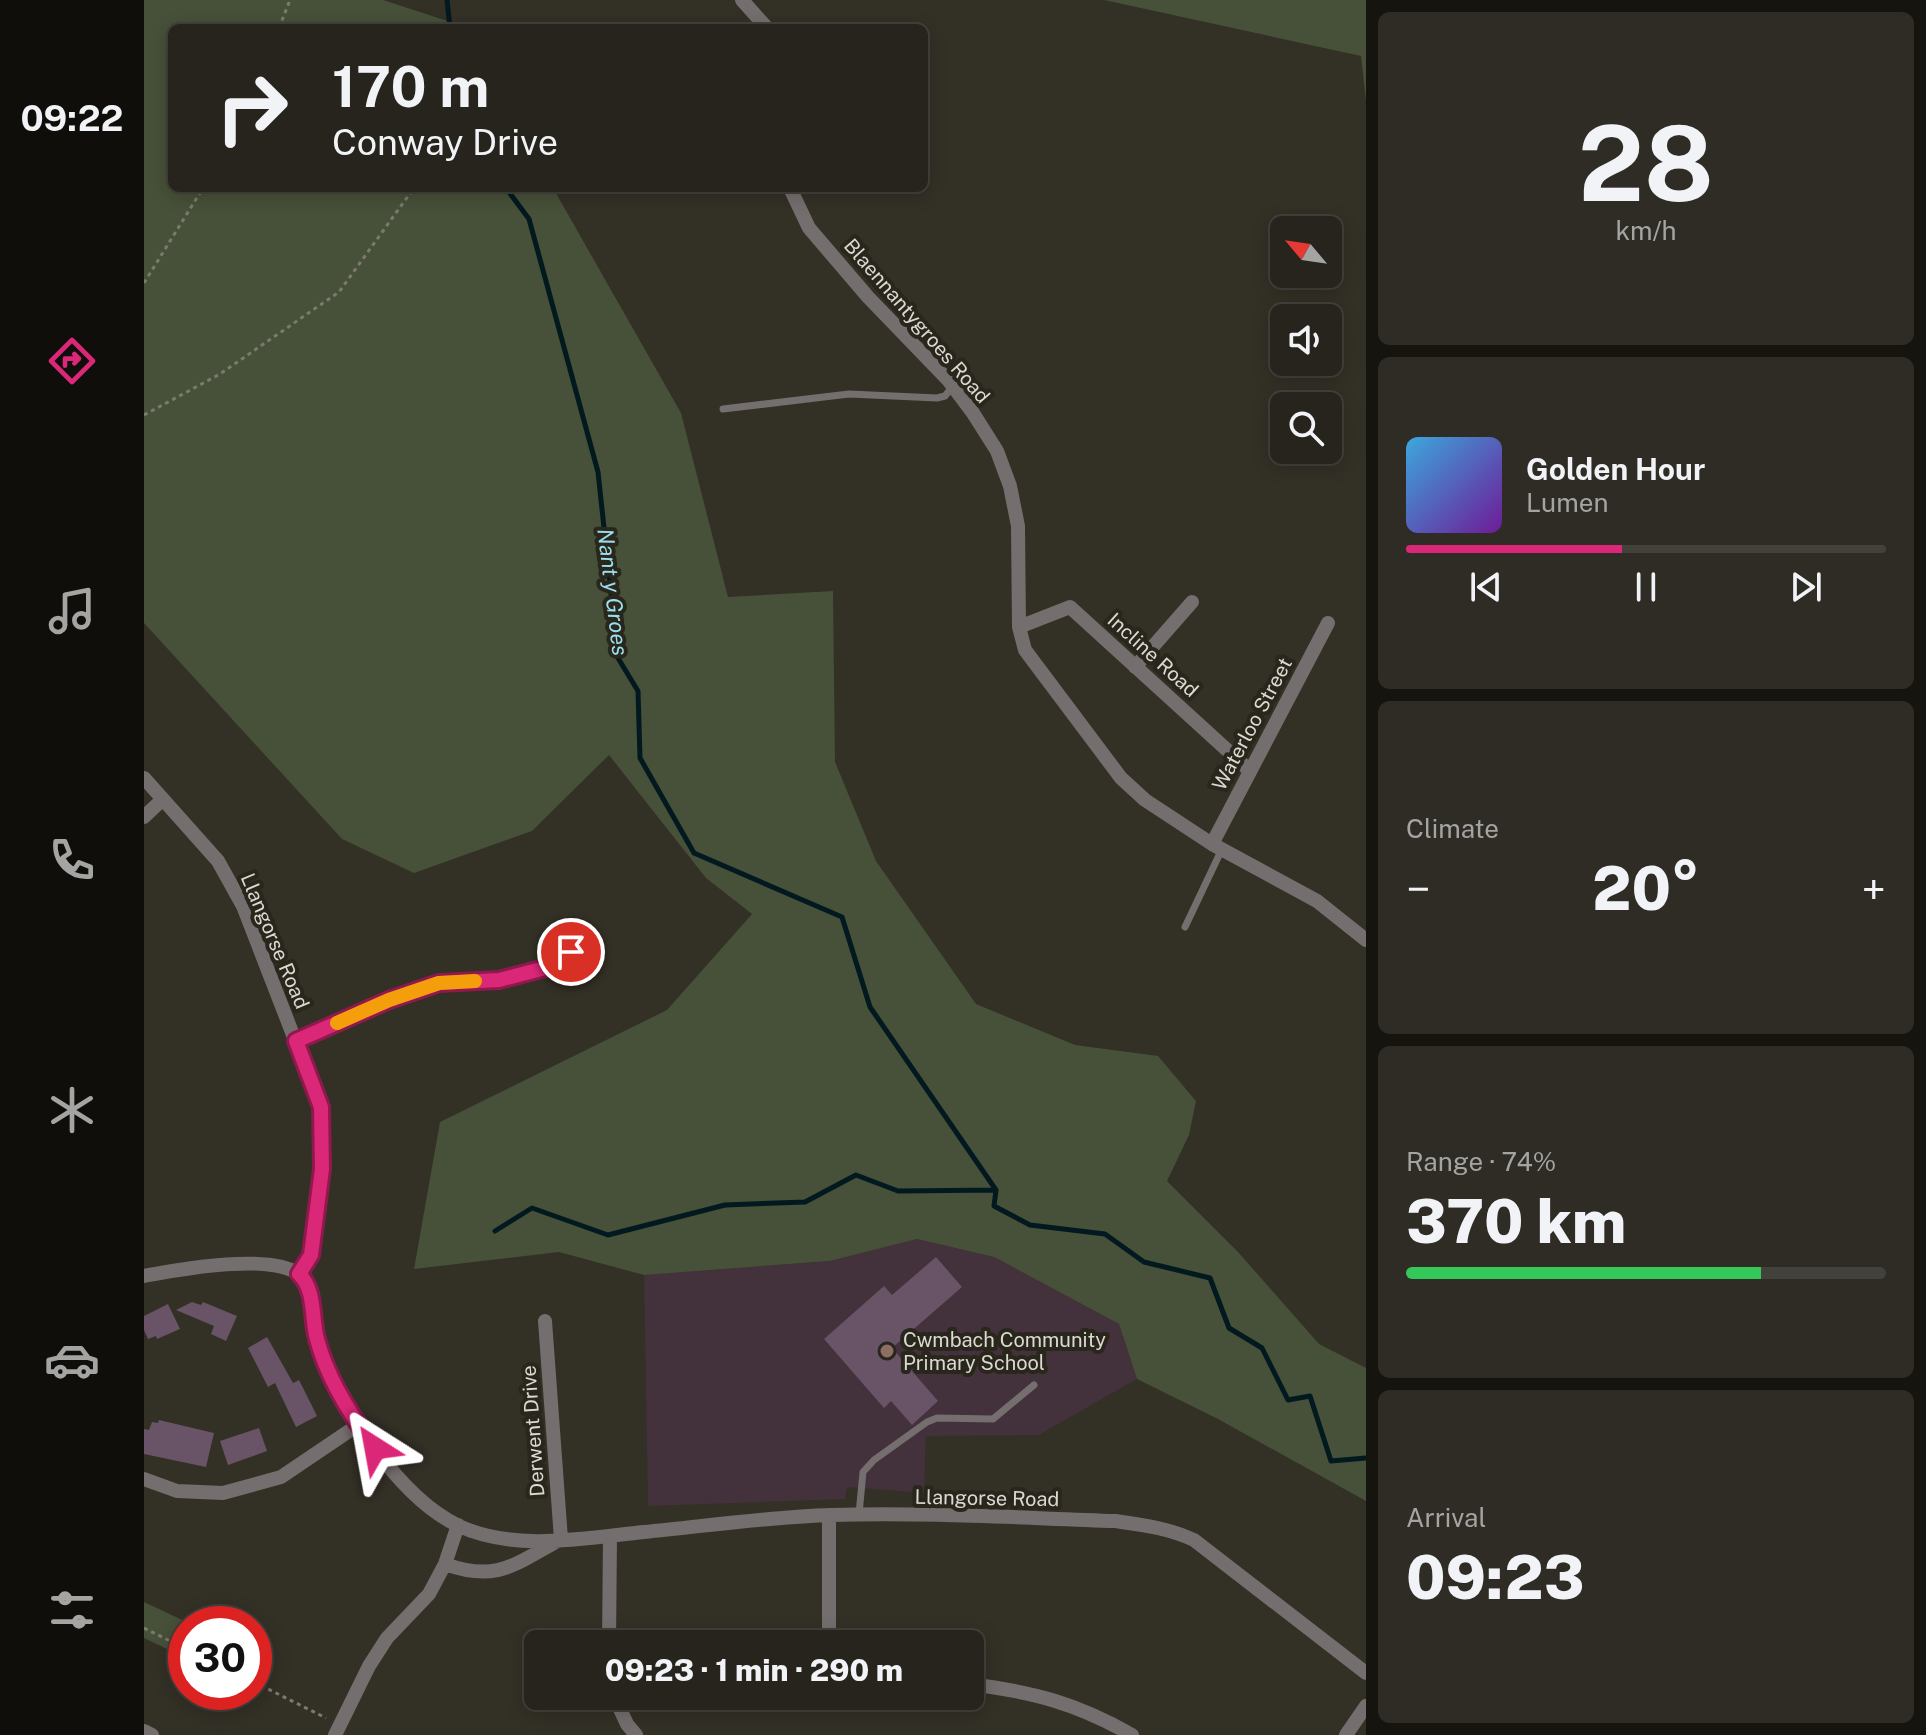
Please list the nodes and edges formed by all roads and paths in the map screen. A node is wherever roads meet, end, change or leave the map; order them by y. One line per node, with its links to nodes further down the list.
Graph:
1 (290, 0): 3 (path)
2 (742, 0): 4 (street)
3 (281, 24)
4 (763, 24)
5 (201, 192): 8 (path)
6 (411, 192): 11 (path)
7 (792, 192): 9 (street, Blaennantygroes Road)
8 (144, 283)
9 (953, 386): 10 (lane); 14 (street, Blaennantygroes Road)
10 (723, 409)
11 (144, 415)
12 (1192, 602): 15 (street)
13 (1328, 623): 16 (street, Waterloo Street)
14 (1019, 627): 15 (street, Incline Road); 20 (street, Blaennantygroes Road)
15 (1135, 667): 16 (street, Incline Road)
16 (1249, 770): 20 (street, Waterloo Street)
17 (144, 778): 18 (street, Llangorse Road)
18 (163, 799): 19 (street); 24 (street, Llangorse Road)
19 (144, 817)
20 (1217, 847): 21 (lane); 23 (street, Blaennantygroes Road)
21 (1185, 927)
22 (593, 938): 24 (street)
23 (1366, 940)
24 (296, 1041): 25 (street, Llangorse Road)
25 (299, 1274): 26 (street); 29 (street, Llangorse Road)
26 (144, 1276)
27 (545, 1321): 35 (street, Derwent Drive)
28 (1034, 1385): 31 (lane)
29 (358, 1425): 30 (street); 33 (street, Llangorse Road)
30 (144, 1479)
31 (859, 1514): 32 (street, Llangorse Road); 41 (street, Llangorse Road)
32 (829, 1515): 34 (street, Llangorse Road); 39 (street)
33 (458, 1525): 35 (street, Llangorse Road); 36 (street)
34 (610, 1536): 35 (street, Llangorse Road); 38 (street)
35 (561, 1539): 36 (street, Llangorse Road)
36 (445, 1564): 46 (street)
37 (144, 1628): 40 (path)
38 (609, 1630)
39 (829, 1630)
40 (168, 1640)
41 (1366, 1673)
42 (984, 1686): 50 (street)
43 (272, 1692): 46 (path)
44 (1366, 1706): 51 (street)
45 (620, 1710): 49 (street)
46 (337, 1730)
47 (144, 1731): 48 (street)
48 (152, 1735)
49 (636, 1735)
50 (1132, 1735)
51 (1346, 1735)

